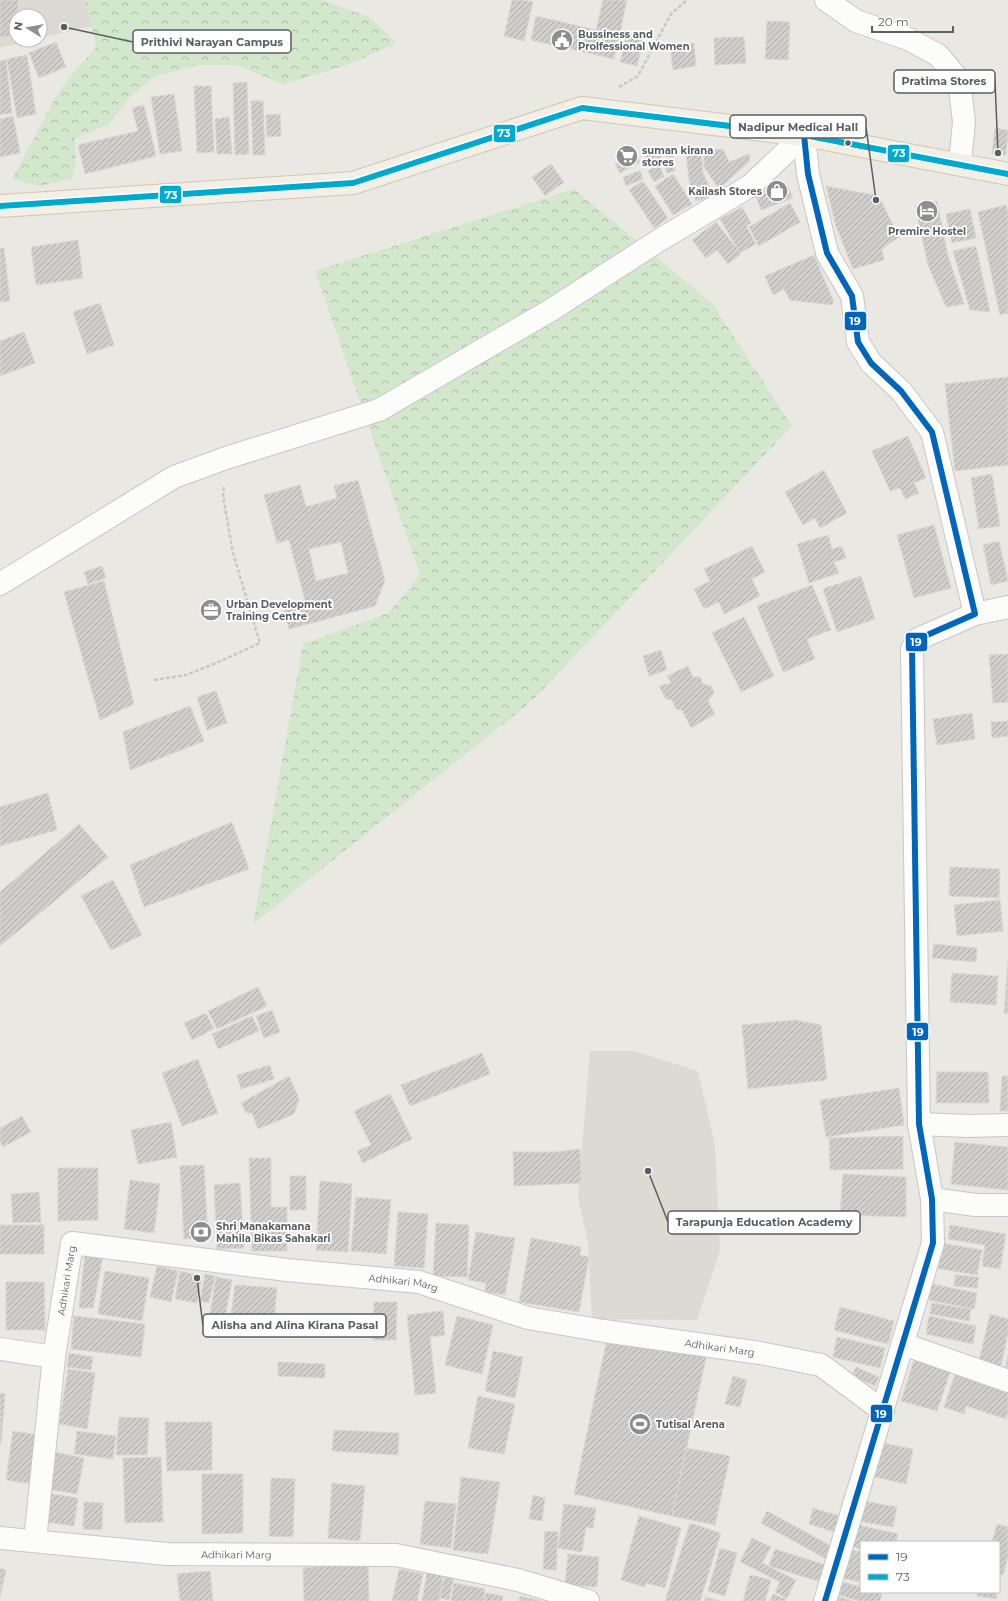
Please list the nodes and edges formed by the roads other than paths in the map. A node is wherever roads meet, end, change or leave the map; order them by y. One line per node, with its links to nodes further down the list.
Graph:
1 (826, 0): 3 (street)
2 (804, 135): 3 (main road); 5 (main road); 6 (street); 8 (street)
3 (960, 164): 4 (main road)
4 (1008, 174)
5 (0, 206)
6 (0, 584)
7 (1008, 607): 8 (street)
8 (975, 614): 9 (street)
9 (919, 1124): 10 (street); 11 (street)
10 (1008, 1125)
11 (932, 1199): 12 (street); 13 (street)
12 (1008, 1205)
13 (903, 1344): 16 (street); 17 (street)
14 (0, 1349): 15 (street)
15 (54, 1358): 17 (street, Adhikari Marg); 19 (street)
16 (1008, 1381)
17 (883, 1411): 21 (street)
18 (0, 1538): 19 (street, Adhikari Marg)
19 (35, 1541): 20 (street, Adhikari Marg)
20 (588, 1601)
21 (825, 1601)

